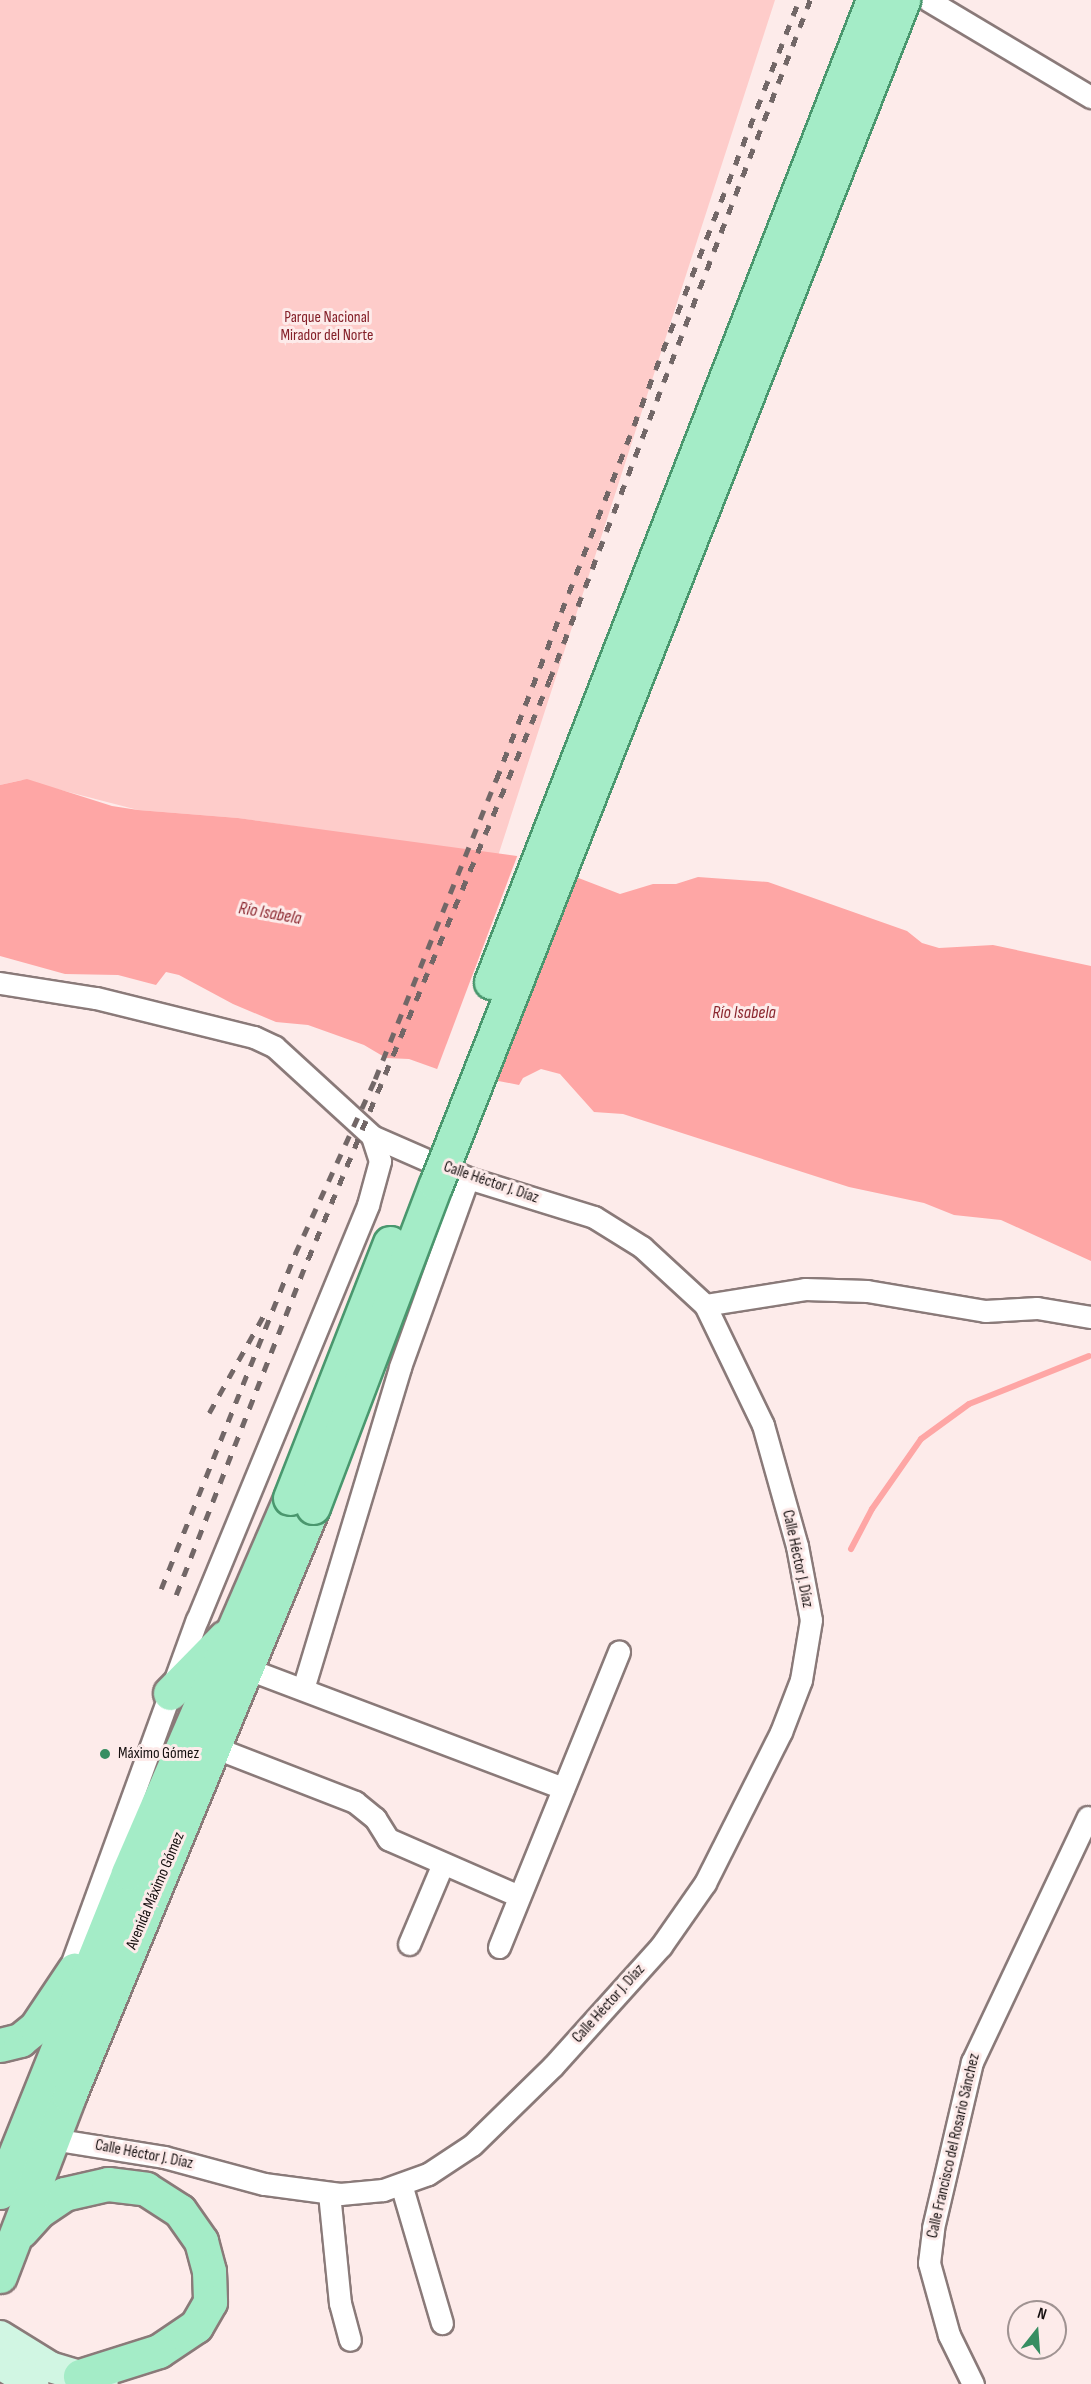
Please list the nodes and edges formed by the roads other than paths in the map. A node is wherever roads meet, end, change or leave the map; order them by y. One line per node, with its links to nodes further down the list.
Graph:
1 (873, 0): 10 (main road, bridge)
2 (903, 0): 10 (main road, bridge)
3 (928, 0): 4 (street)
4 (1091, 97)
5 (0, 983): 6 (street, Calle Héctor J. Díaz)
6 (372, 1136): 7 (street, Calle Héctor J. Díaz); 15 (street)
7 (468, 1178): 8 (street, Calle Héctor J. Díaz); 14 (street)
8 (705, 1305): 9 (street); 29 (street, Calle Héctor J. Díaz)
9 (1091, 1317)
10 (302, 1503): 11 (main road, Avenida Máximo Gómez); 13 (main road, Avenida Máximo Gómez)
11 (239, 1623): 15 (main road); 21 (main road, Avenida Máximo Gómez)
12 (619, 1651): 17 (street)
13 (248, 1669): 14 (street); 16 (main road, Avenida Máximo Gómez)
14 (303, 1689): 17 (street)
15 (170, 1693): 24 (street)
16 (216, 1748): 19 (street); 27 (main road, Avenida Máximo Gómez)
17 (563, 1788): 20 (street)
18 (1088, 1817): 39 (street, Calle Francisco del Rosario Sánchez)
19 (442, 1866): 20 (street); 22 (street)
20 (519, 1896): 23 (street)
21 (111, 1920): 24 (main road); 30 (main road, Avenida Máximo Gómez)
22 (409, 1944)
23 (499, 1947)
24 (65, 1982): 25 (main road)
25 (0, 2045)
26 (0, 2117): 28 (main road)
27 (52, 2139): 31 (street, Calle Héctor J. Díaz); 32 (main road, Avenida Máximo Gómez)
28 (0, 2177)
29 (401, 2184): 31 (street, Calle Héctor J. Díaz); 34 (street)
30 (0, 2192)
31 (329, 2193): 36 (street)
32 (14, 2239): 33 (main road, Avenida Máximo Gómez); 38 (main road)
33 (0, 2276)
34 (442, 2323)
35 (0, 2336): 38 (main road)
36 (350, 2340)
37 (0, 2364): 38 (main road)
38 (68, 2378)
39 (973, 2384)

